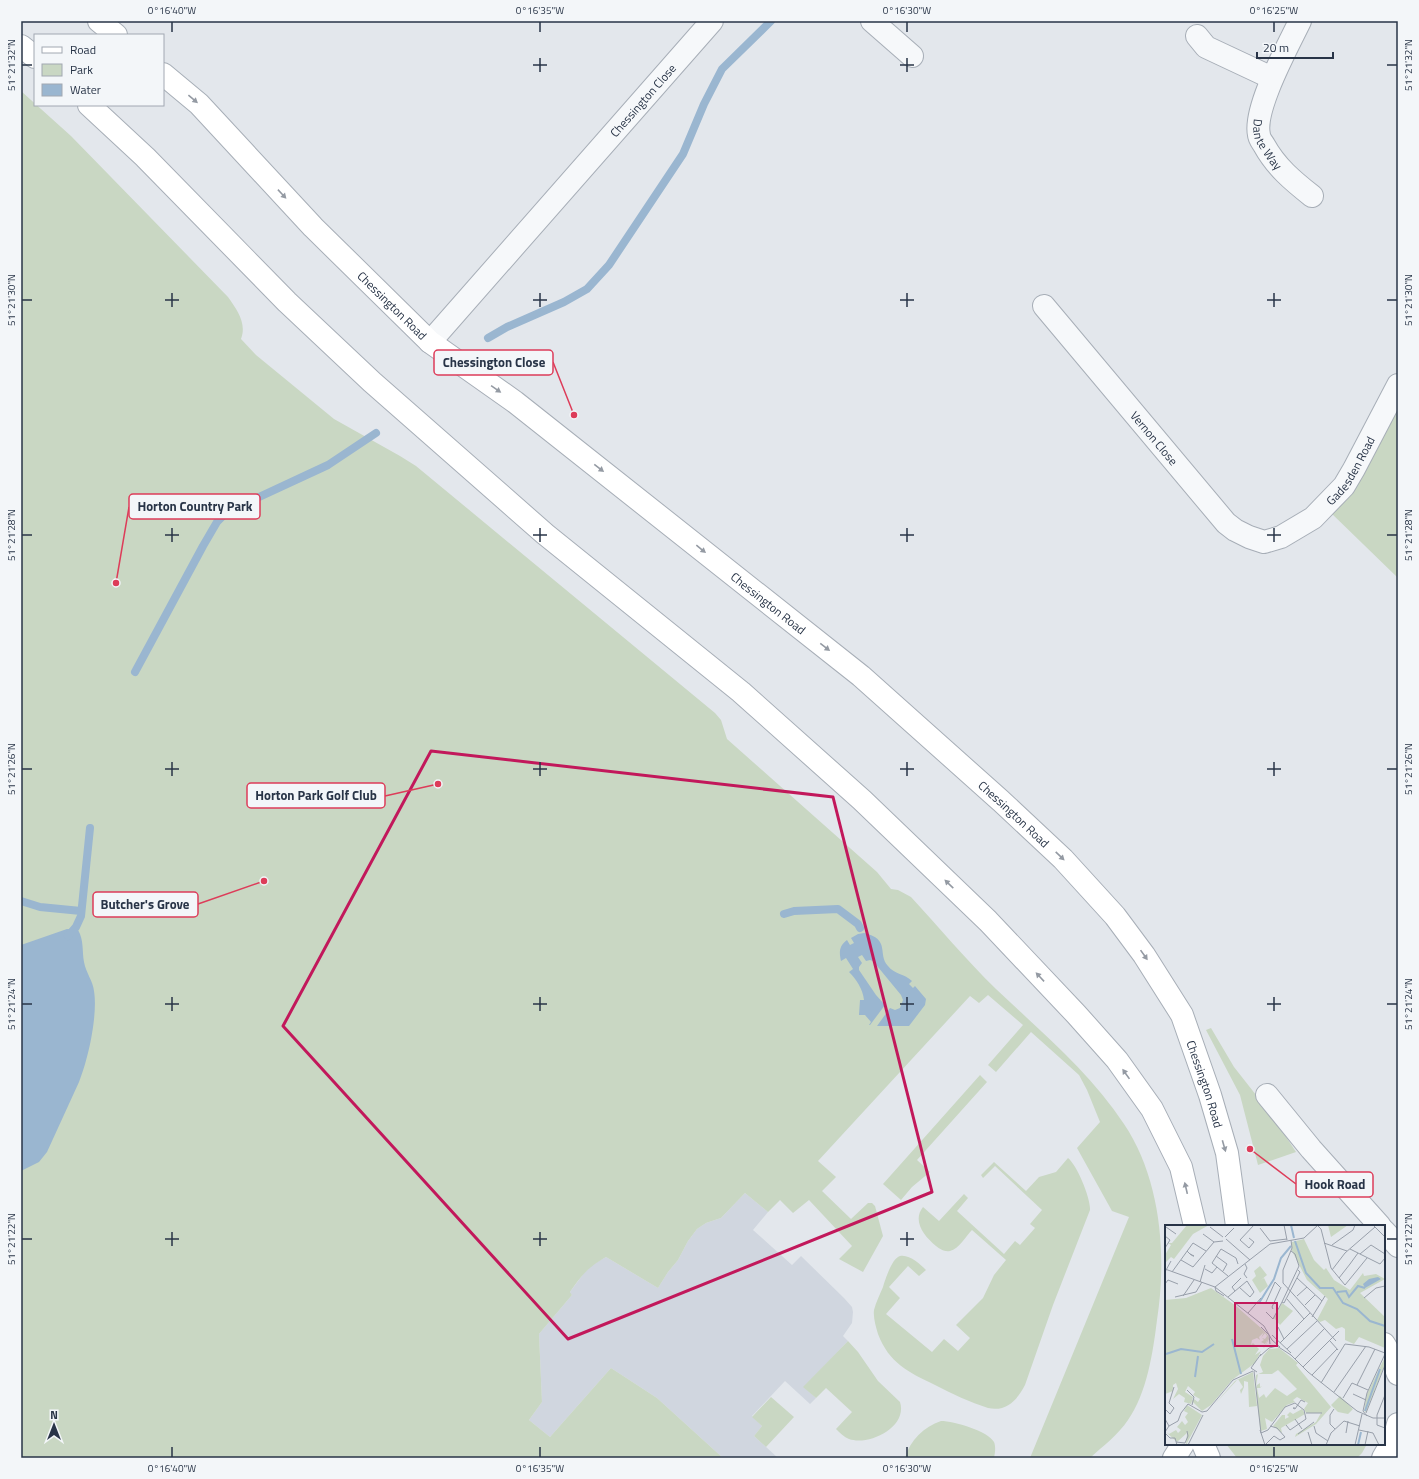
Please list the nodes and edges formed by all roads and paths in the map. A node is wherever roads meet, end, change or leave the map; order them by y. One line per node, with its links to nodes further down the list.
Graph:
1 (99, 21): 5 (main road)
2 (712, 21): 15 (street, Chessington Close)
3 (872, 21): 8 (street)
4 (1300, 21): 11 (street, Dante Way)
5 (115, 34)
6 (1197, 36): 11 (street)
7 (21, 46): 9 (main road)
8 (912, 56)
9 (34, 57)
10 (164, 75): 15 (main road, Chessington Road, one-way to 15)
11 (1272, 78): 13 (street, Dante Way)
12 (90, 106): 19 (main road, one-way to 12)
13 (1312, 196)
14 (1044, 306): 17 (street, Vernon Close)
15 (430, 342): 20 (main road, Chessington Road, one-way to 20)
16 (1398, 384): 17 (street, Gadesden Road)
17 (1281, 537)
18 (1267, 1095): 21 (street)
19 (1195, 1225)
20 (1237, 1225)
21 (1379, 1225)
22 (1385, 1231): 23 (street)
23 (1398, 1246)
24 (1385, 1346): 25 (main road)
25 (1398, 1374)
26 (1398, 1424): 31 (main road)
27 (1181, 1445): 29 (main road)
28 (1203, 1445): 30 (main road)
29 (1174, 1458)
30 (1209, 1458)
31 (1383, 1458)

